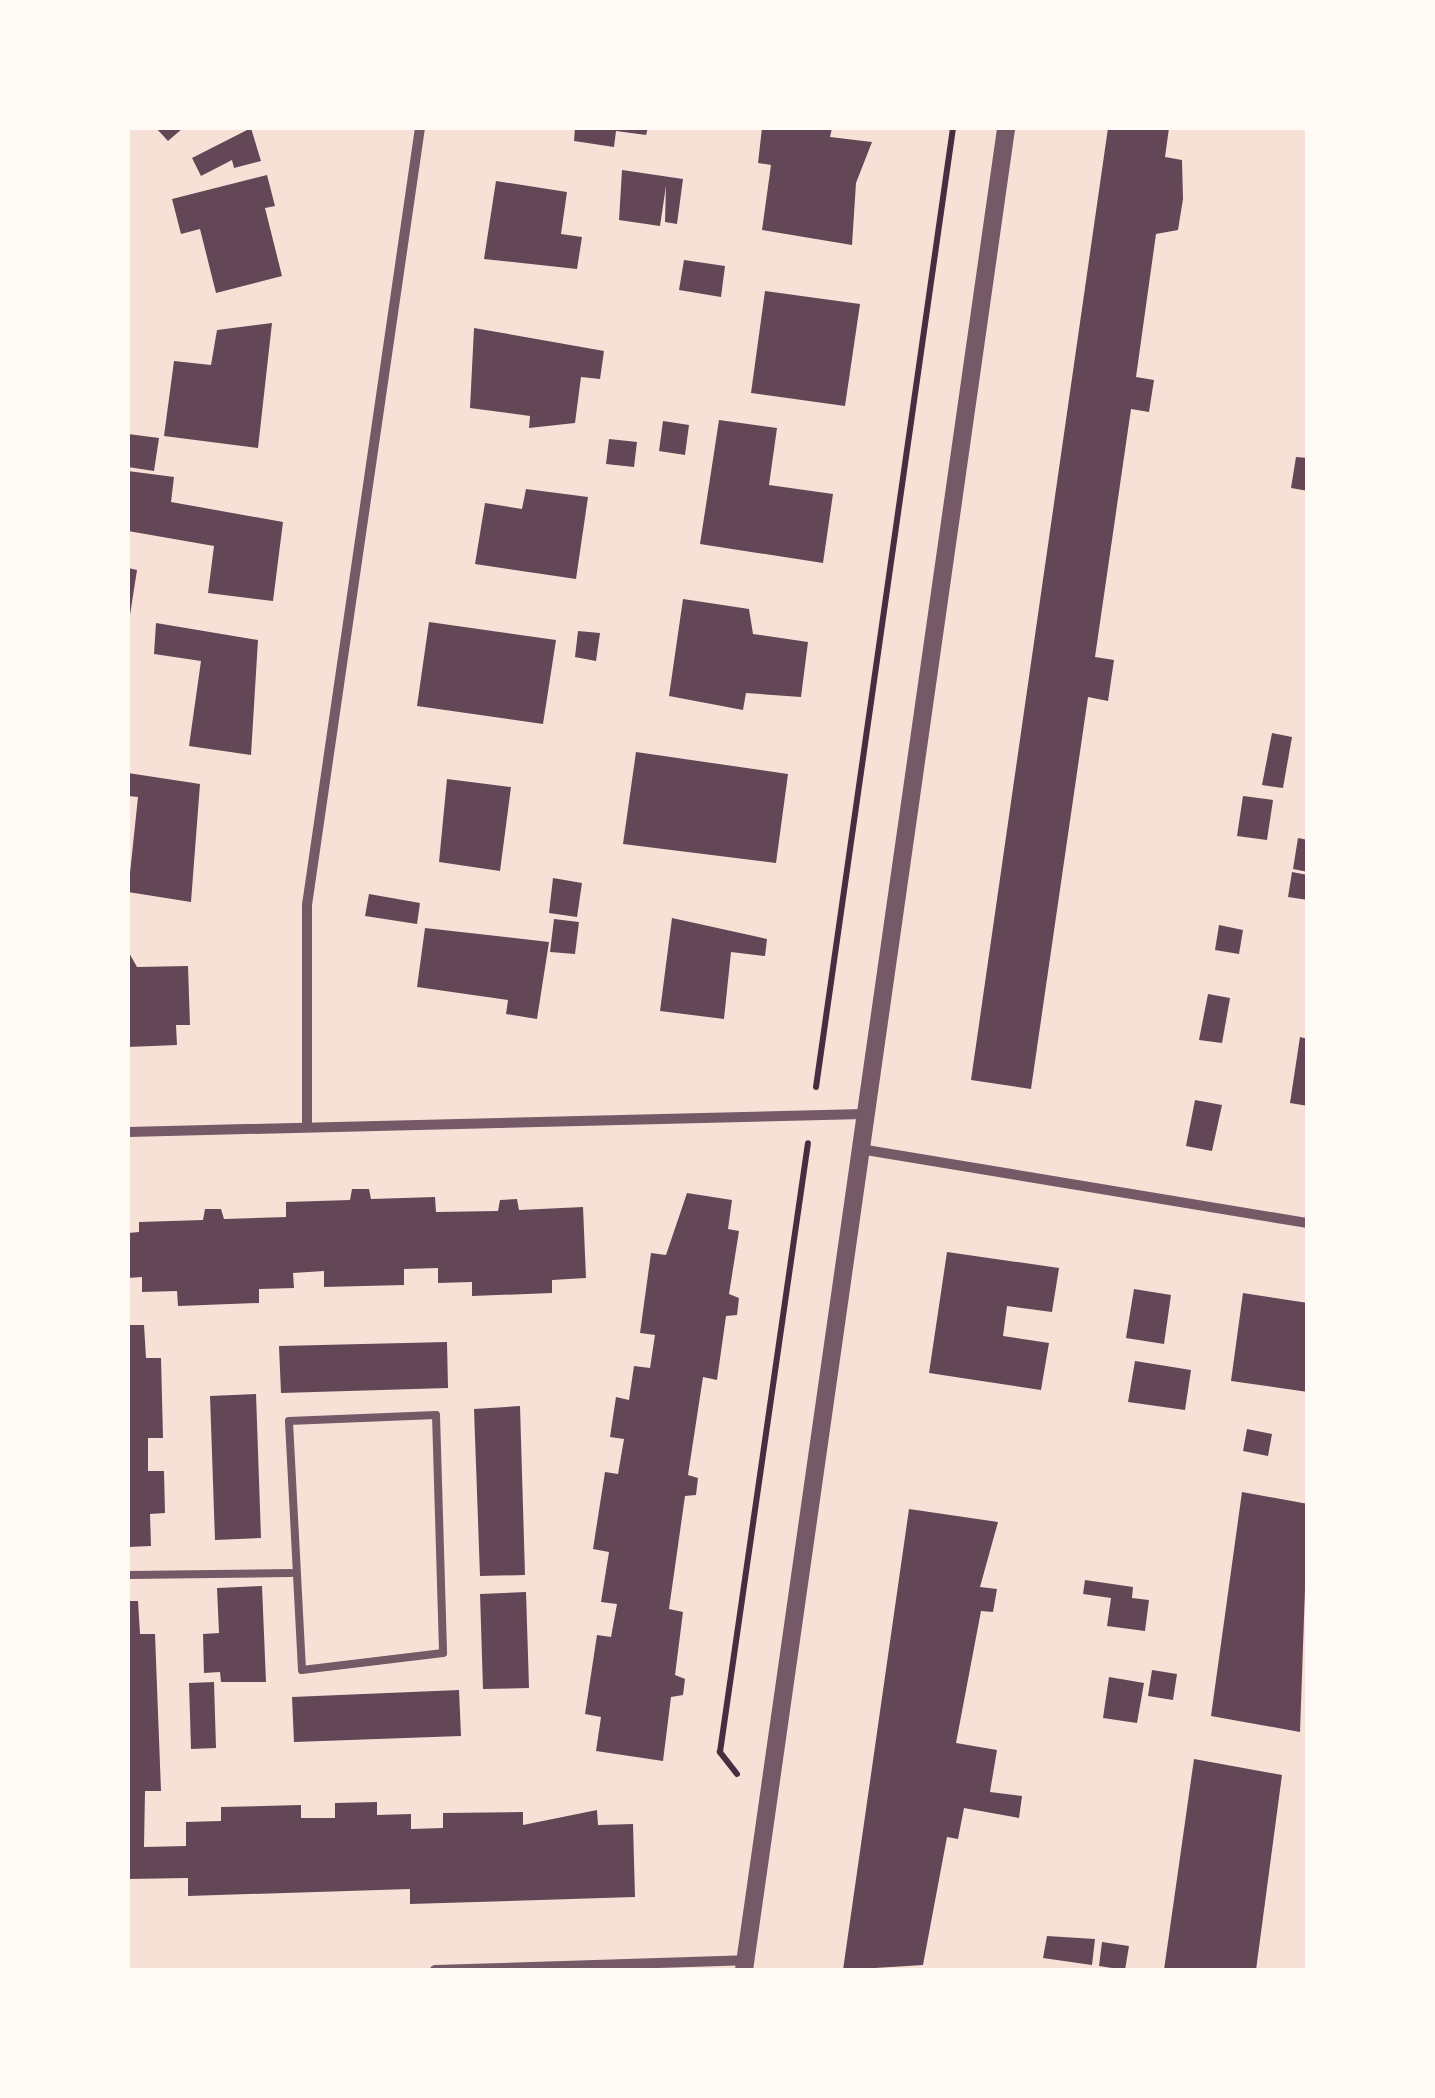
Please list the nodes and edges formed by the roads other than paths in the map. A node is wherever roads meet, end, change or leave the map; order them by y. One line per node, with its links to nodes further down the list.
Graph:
1 (420, 128): 4 (street)
2 (1006, 128): 3 (street)
3 (864, 1114): 4 (street); 6 (street)
4 (306, 1126): 5 (street)
5 (128, 1132)
6 (859, 1150): 7 (street); 10 (street)
7 (1308, 1223)
8 (291, 1573): 8 (lane); 9 (lane)
9 (128, 1575)
10 (745, 1965): 11 (street)
11 (435, 1970)

